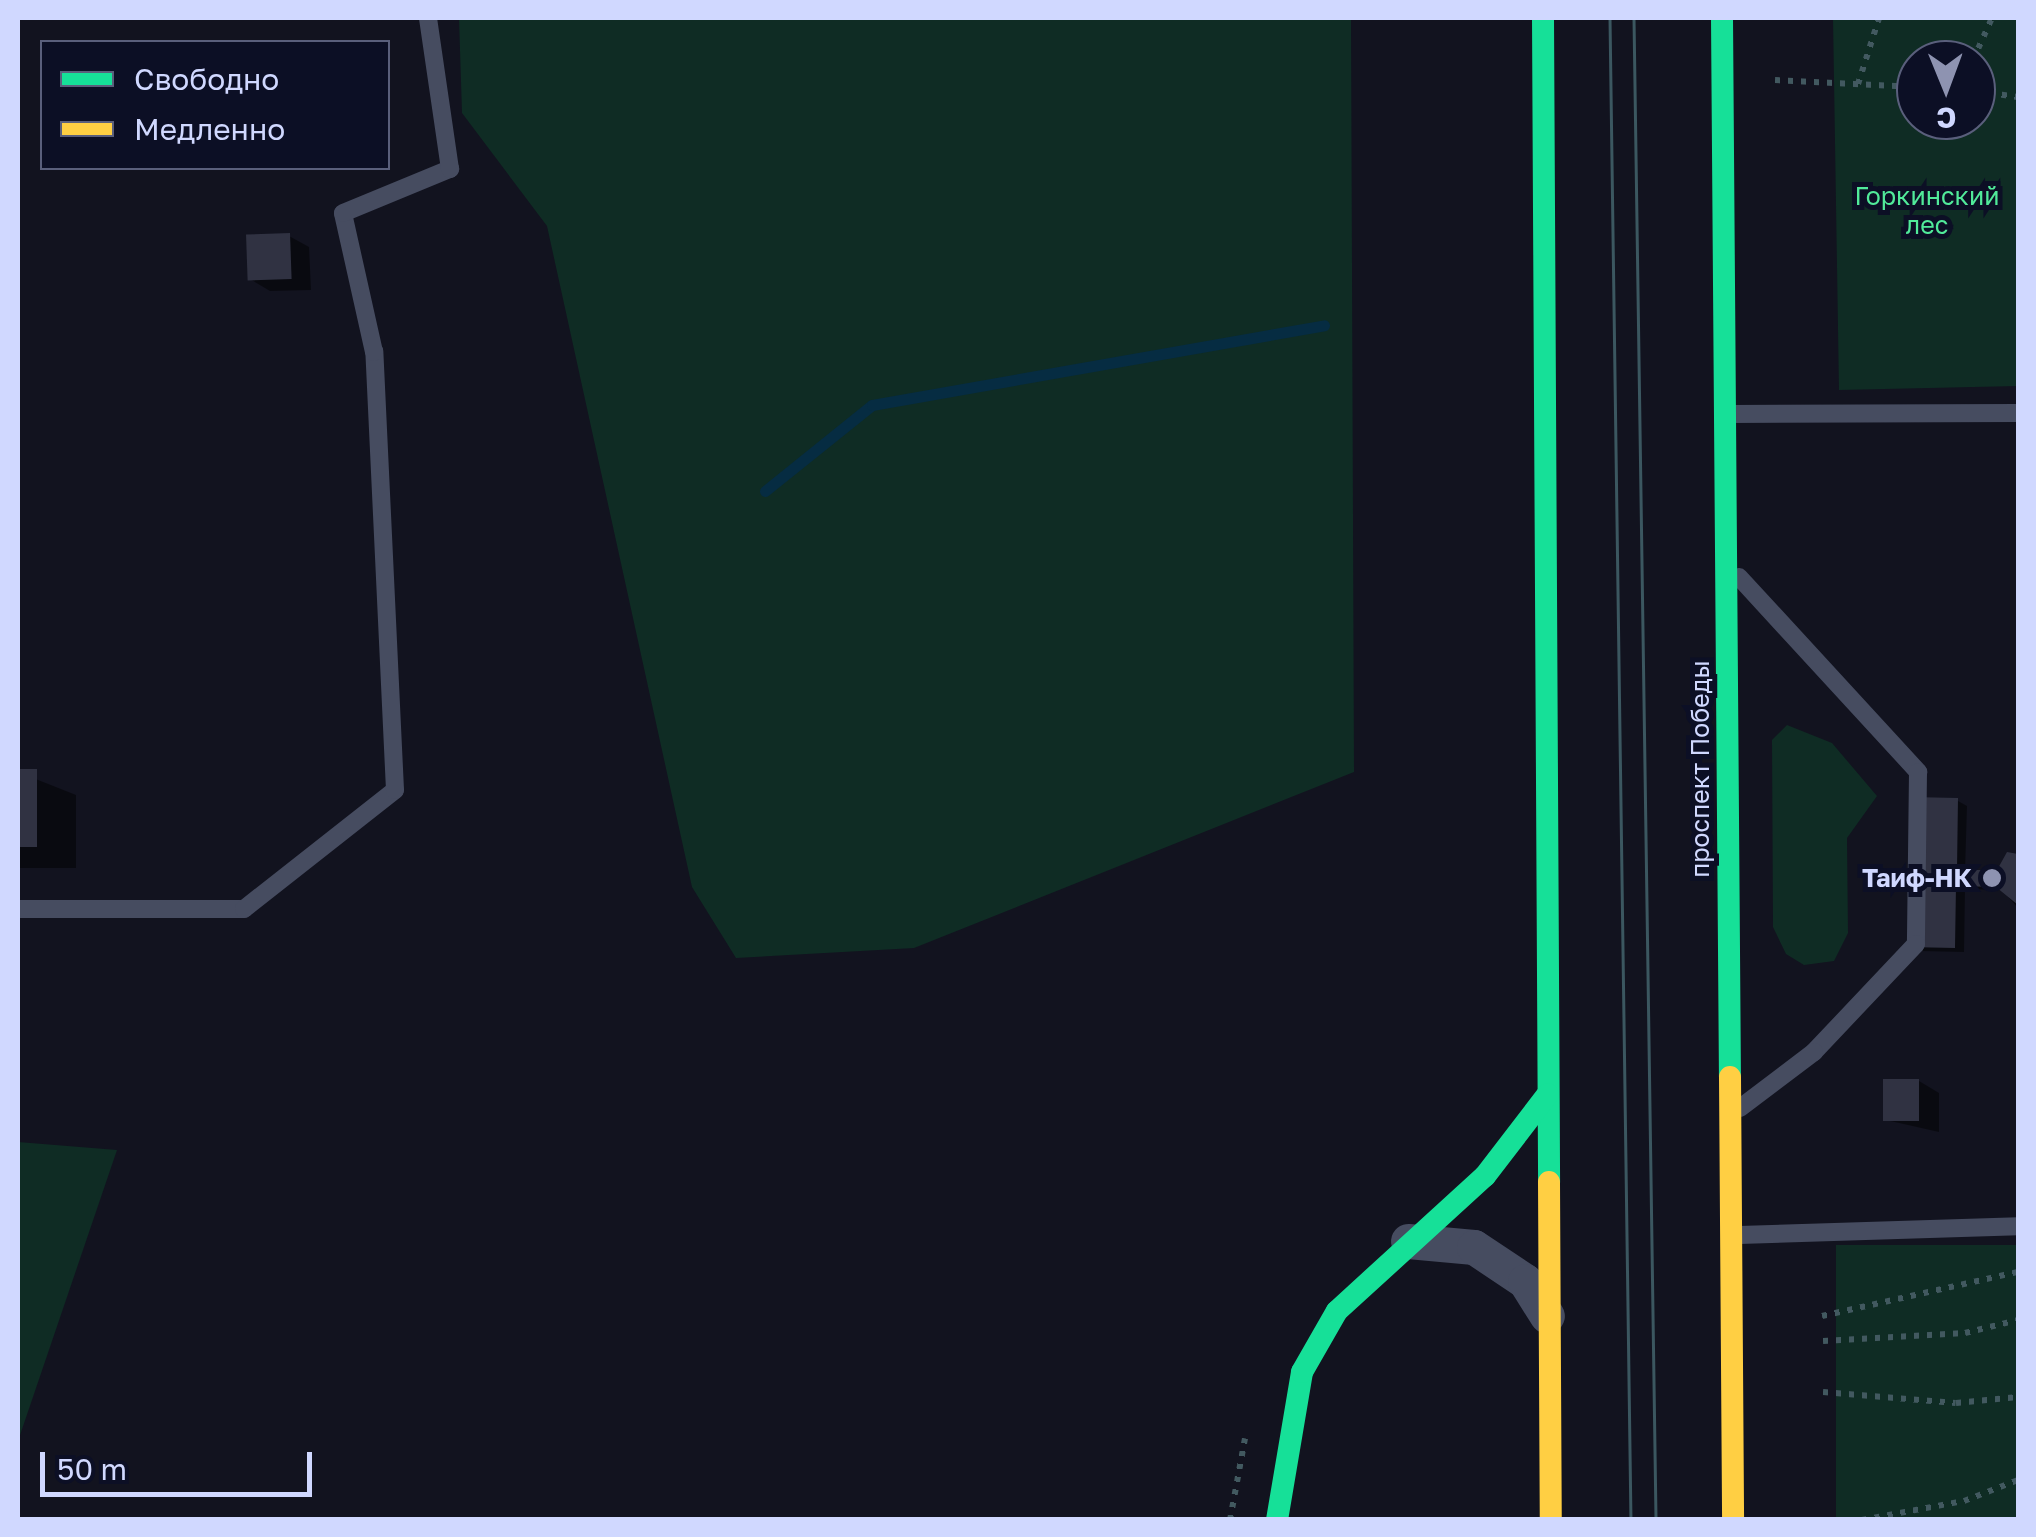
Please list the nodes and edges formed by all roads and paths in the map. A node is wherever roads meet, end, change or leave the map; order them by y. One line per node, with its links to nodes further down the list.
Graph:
1 (428, 18): 11 (lane)
2 (1543, 18): 12 (main road)
3 (1722, 18): 9 (main road, проспект Победы)
4 (1880, 18): 6 (path)
5 (1775, 80): 6 (path)
6 (1858, 84): 7 (path)
7 (1896, 86)
8 (2018, 413): 9 (lane)
9 (1726, 414): 10 (main road, проспект Победы)
10 (1727, 565): 13 (main road, проспект Победы); 13 (lane)
11 (18, 910)
12 (1548, 1094): 16 (main road); 19 (main road)
13 (1727, 1118): 15 (main road, проспект Победы)
14 (2018, 1226): 15 (lane)
15 (1728, 1235): 29 (main road, проспект Победы)
16 (1408, 1241): 19 (street); 27 (main road)
17 (2018, 1272): 18 (path)
18 (1822, 1316)
19 (1549, 1320): 28 (main road)
20 (2018, 1320): 21 (path)
21 (1823, 1341)
22 (1822, 1392): 23 (path)
23 (2018, 1397)
24 (2018, 1480): 30 (path)
25 (706, 1520): 26 (path)
26 (1077, 1520)
27 (1277, 1520)
28 (1551, 1520)
29 (1733, 1520)
30 (1862, 1520)

